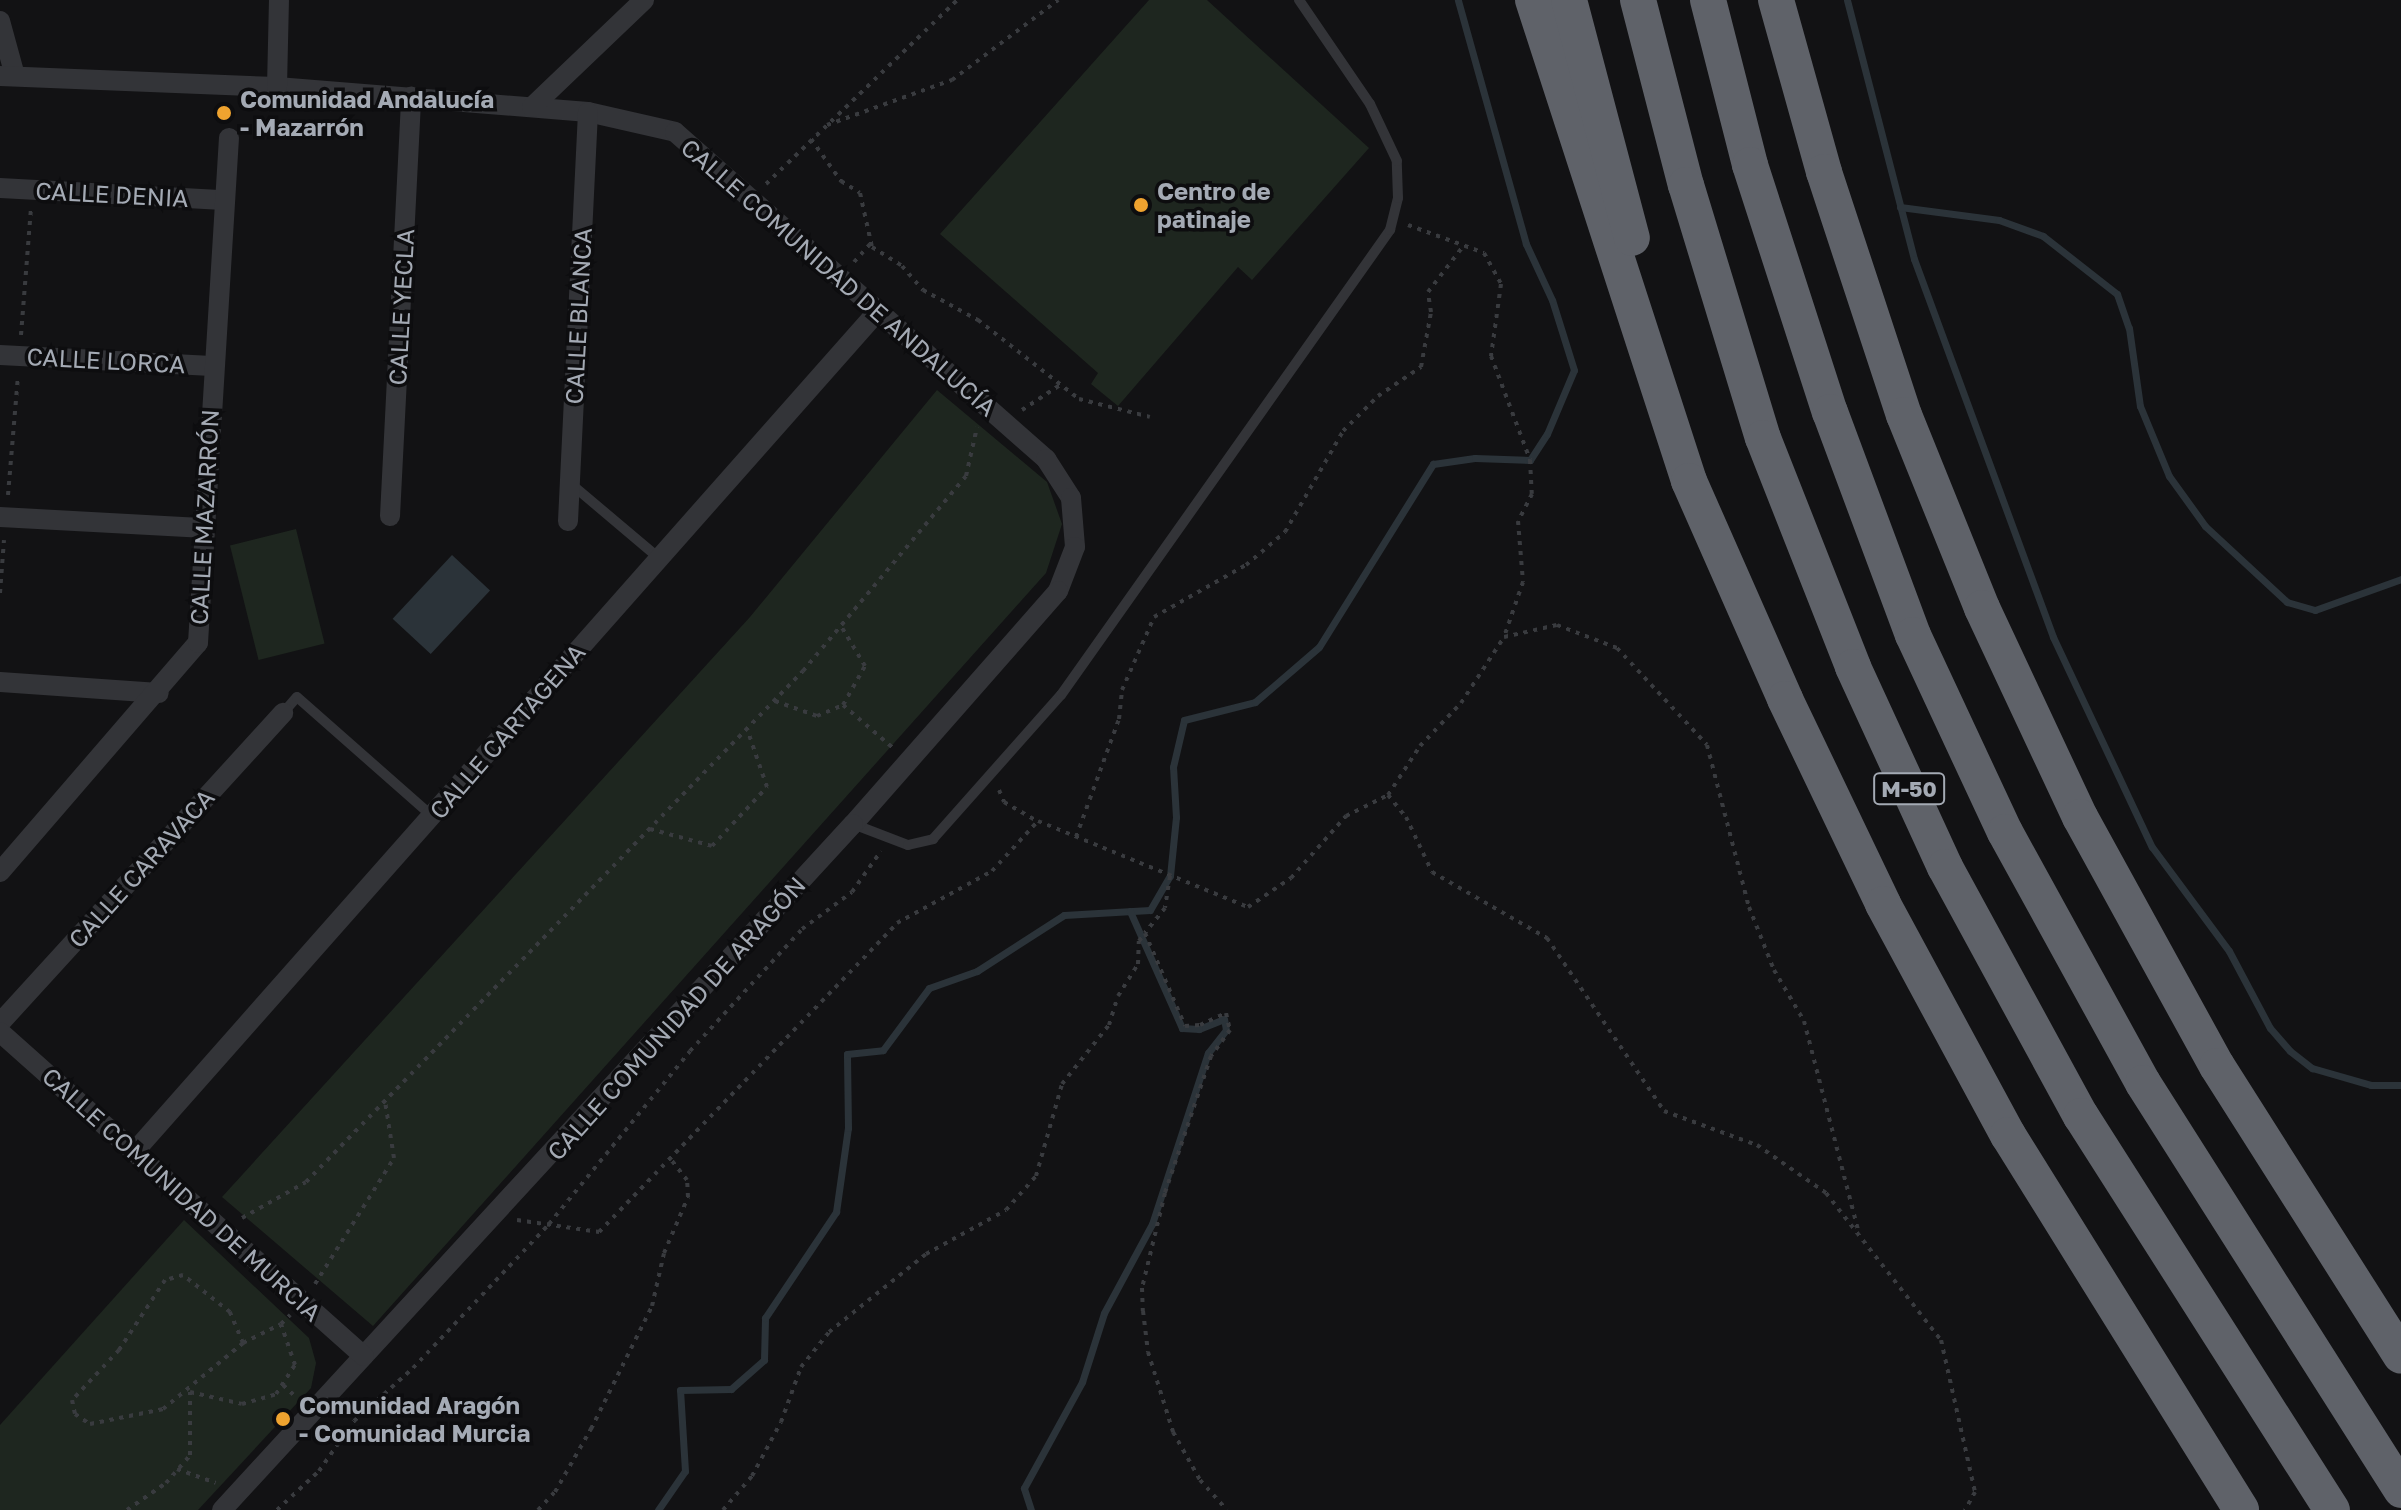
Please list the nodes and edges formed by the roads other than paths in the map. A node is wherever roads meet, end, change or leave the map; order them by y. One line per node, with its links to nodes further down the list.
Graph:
1 (279, 0): 12 (street)
2 (644, 0): 14 (street)
3 (1299, 0): 35 (lane)
4 (1533, 0): 32 (highway)
5 (1569, 0): 32 (highway)
6 (1638, 0): 45 (highway, M-50)
7 (1708, 0): 42 (highway, M-50)
8 (1776, 0): 22 (highway)
9 (1800, 0): 22 (highway)
10 (0, 21): 11 (street)
11 (7, 76): 12 (street, CALLE COMUNIDAD DE ANDALUCÍA)
12 (277, 87): 13 (street, CALLE COMUNIDAD DE ANDALUCÍA)
13 (411, 97): 14 (street, CALLE COMUNIDAD DE ANDALUCÍA); 25 (street, CALLE YECLA)
14 (532, 107): 15 (street, CALLE COMUNIDAD DE ANDALUCÍA)
15 (588, 112): 19 (street, CALLE COMUNIDAD DE ANDALUCÍA); 23 (street, CALLE BLANCA)
16 (229, 138): 18 (street, CALLE MAZARRÓN)
17 (0, 188): 18 (street, CALLE DENIA)
18 (224, 200): 21 (street, CALLE MAZARRÓN)
19 (878, 311): 24 (street, CALLE COMUNIDAD DE ANDALUCÍA); 29 (street, CALLE CARTAGENA)
20 (10, 355): 21 (street, CALLE LORCA)
21 (212, 366): 28 (street, CALLE MAZARRÓN)
22 (1889, 367): 41 (highway)
23 (570, 483): 27 (street, CALLE BLANCA); 29 (lane)
24 (1071, 498): 35 (street, CALLE COMUNIDAD DE ARAGÓN)
25 (390, 516)
26 (3, 517): 28 (street)
27 (568, 521)
28 (201, 528): 31 (street, CALLE MAZARRÓN)
29 (660, 559): 34 (street, CALLE CARTAGENA)
30 (0, 682): 31 (street)
31 (159, 693): 36 (street, CALLE MAZARRÓN)
32 (1785, 699): 44 (highway)
33 (283, 713): 34 (lane); 37 (street, CALLE CARAVACA)
34 (432, 816): 39 (street, CALLE CARTAGENA)
35 (853, 824): 40 (street, CALLE COMUNIDAD DE ARAGÓN)
36 (0, 872)
37 (0, 1023)
38 (0, 1032): 39 (street, CALLE COMUNIDAD DE MURCIA)
39 (135, 1151): 40 (street, CALLE COMUNIDAD DE MURCIA)
40 (364, 1356): 43 (street, CALLE COMUNIDAD DE ARAGÓN)
41 (2401, 1356)
42 (2401, 1490)
43 (228, 1504)
44 (2241, 1510)
45 (2332, 1510)

